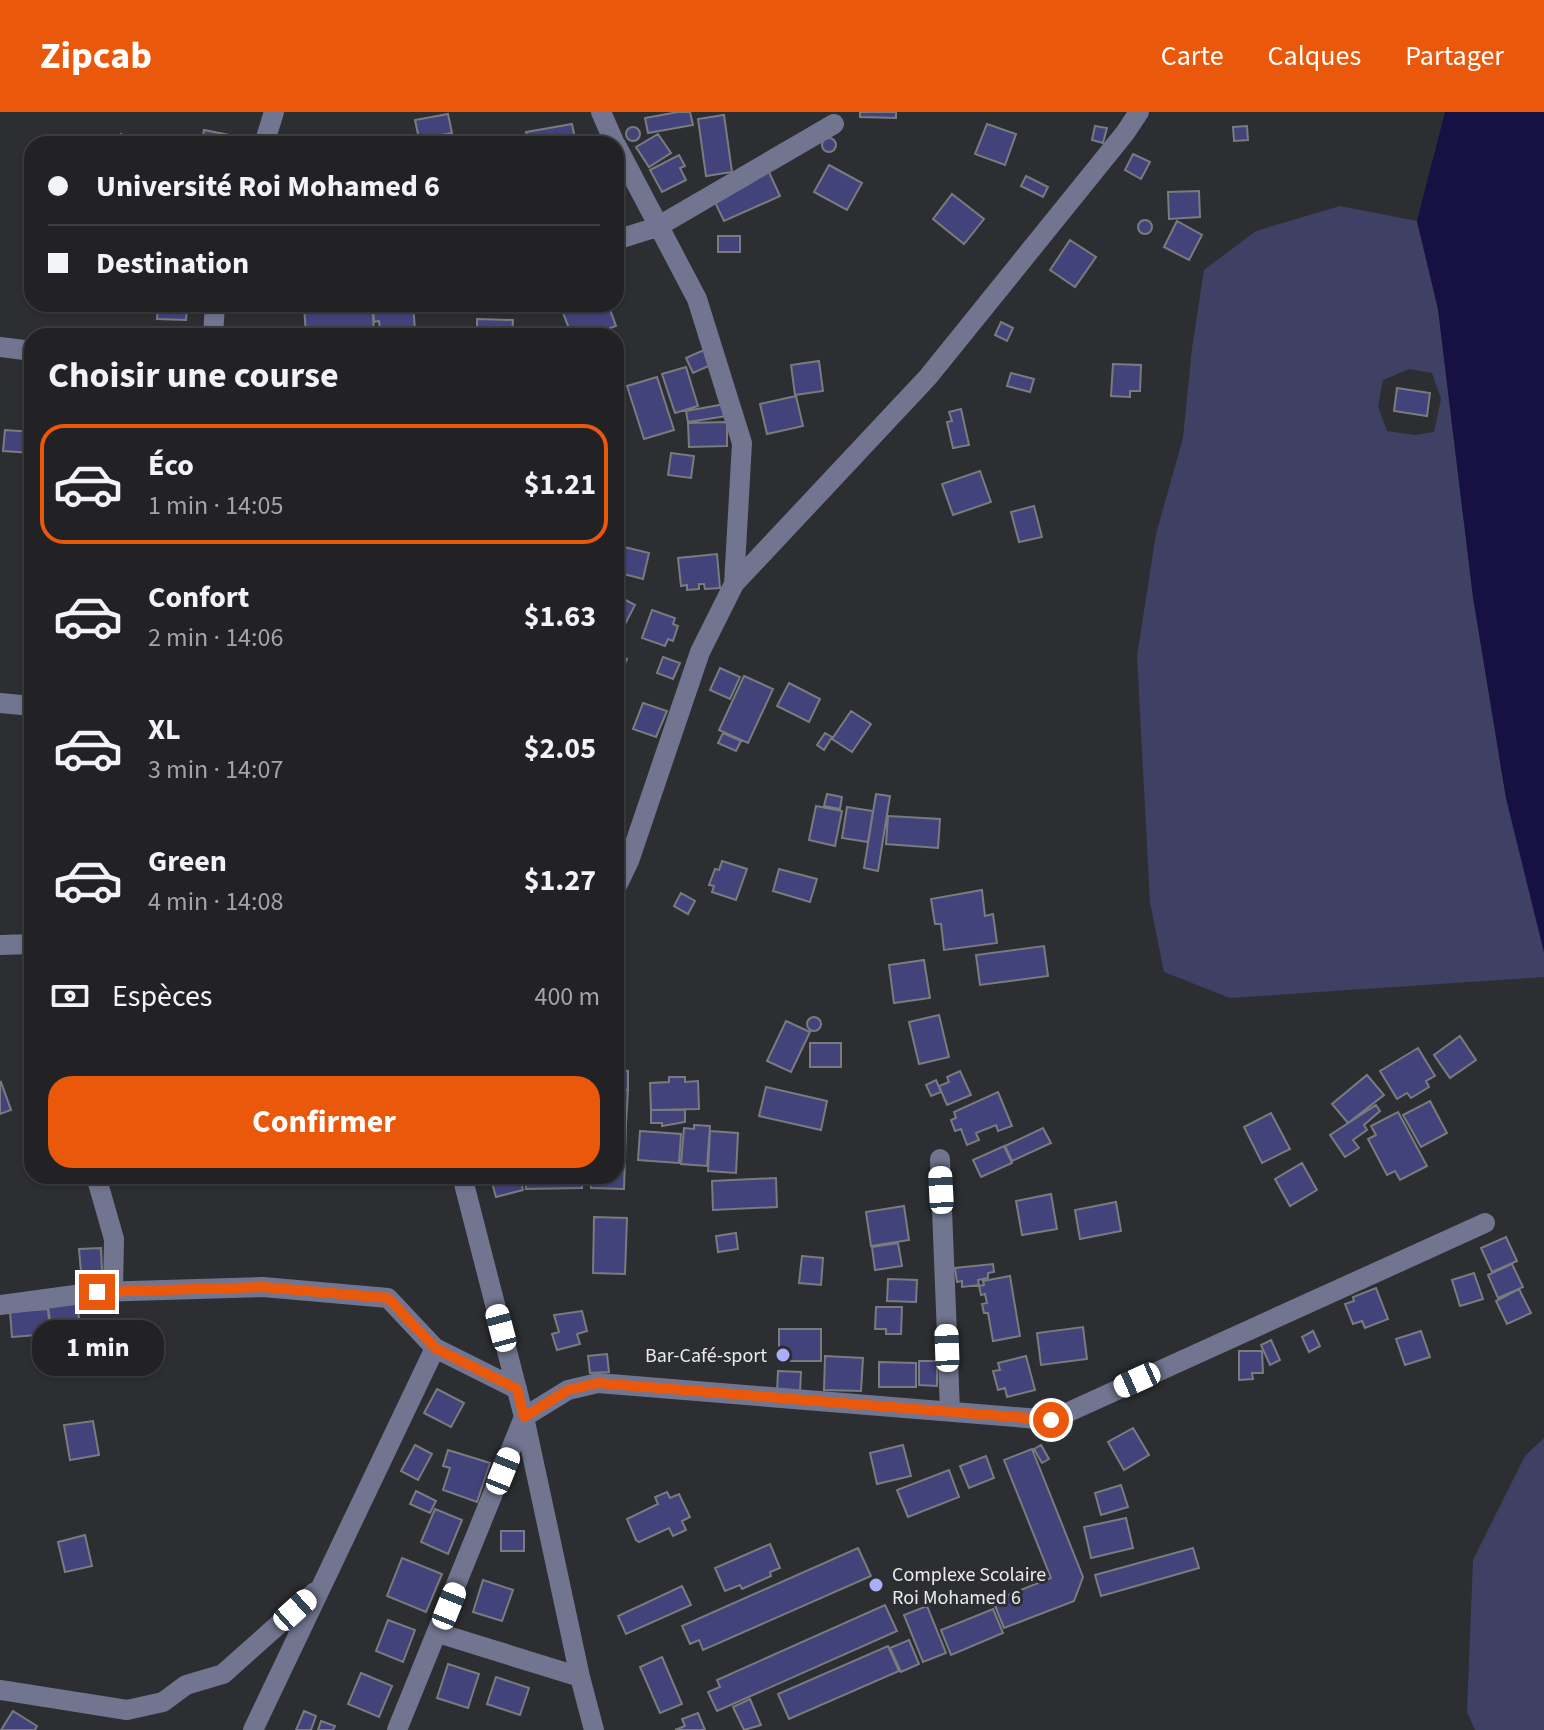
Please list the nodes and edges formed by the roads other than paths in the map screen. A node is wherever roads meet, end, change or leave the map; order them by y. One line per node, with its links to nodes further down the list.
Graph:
1 (274, 112): 5 (street)
2 (601, 112): 6 (street)
3 (1139, 112): 12 (street)
4 (834, 124): 8 (street)
5 (266, 136)
6 (612, 136)
7 (624, 161): 8 (street)
8 (657, 227): 9 (street); 12 (street)
9 (624, 237)
10 (0, 347): 11 (street)
11 (24, 350)
12 (734, 584): 15 (street)
13 (0, 703): 14 (street)
14 (24, 705)
15 (624, 871)
16 (24, 944): 17 (street)
17 (0, 945)
18 (940, 1159): 26 (street)
19 (98, 1184): 22 (street)
20 (464, 1184): 25 (street)
21 (1485, 1223): 26 (street)
22 (113, 1291): 23 (street); 24 (street)
23 (0, 1305)
24 (435, 1348): 25 (street); 28 (street)
25 (517, 1389): 27 (street)
26 (950, 1411): 27 (street)
27 (524, 1417): 29 (street); 30 (street)
28 (321, 1587): 31 (street); 32 (street)
29 (438, 1633): 30 (street); 33 (street)
30 (580, 1677): 34 (street)
31 (0, 1690)
32 (253, 1730)
33 (397, 1730)
34 (594, 1730)

